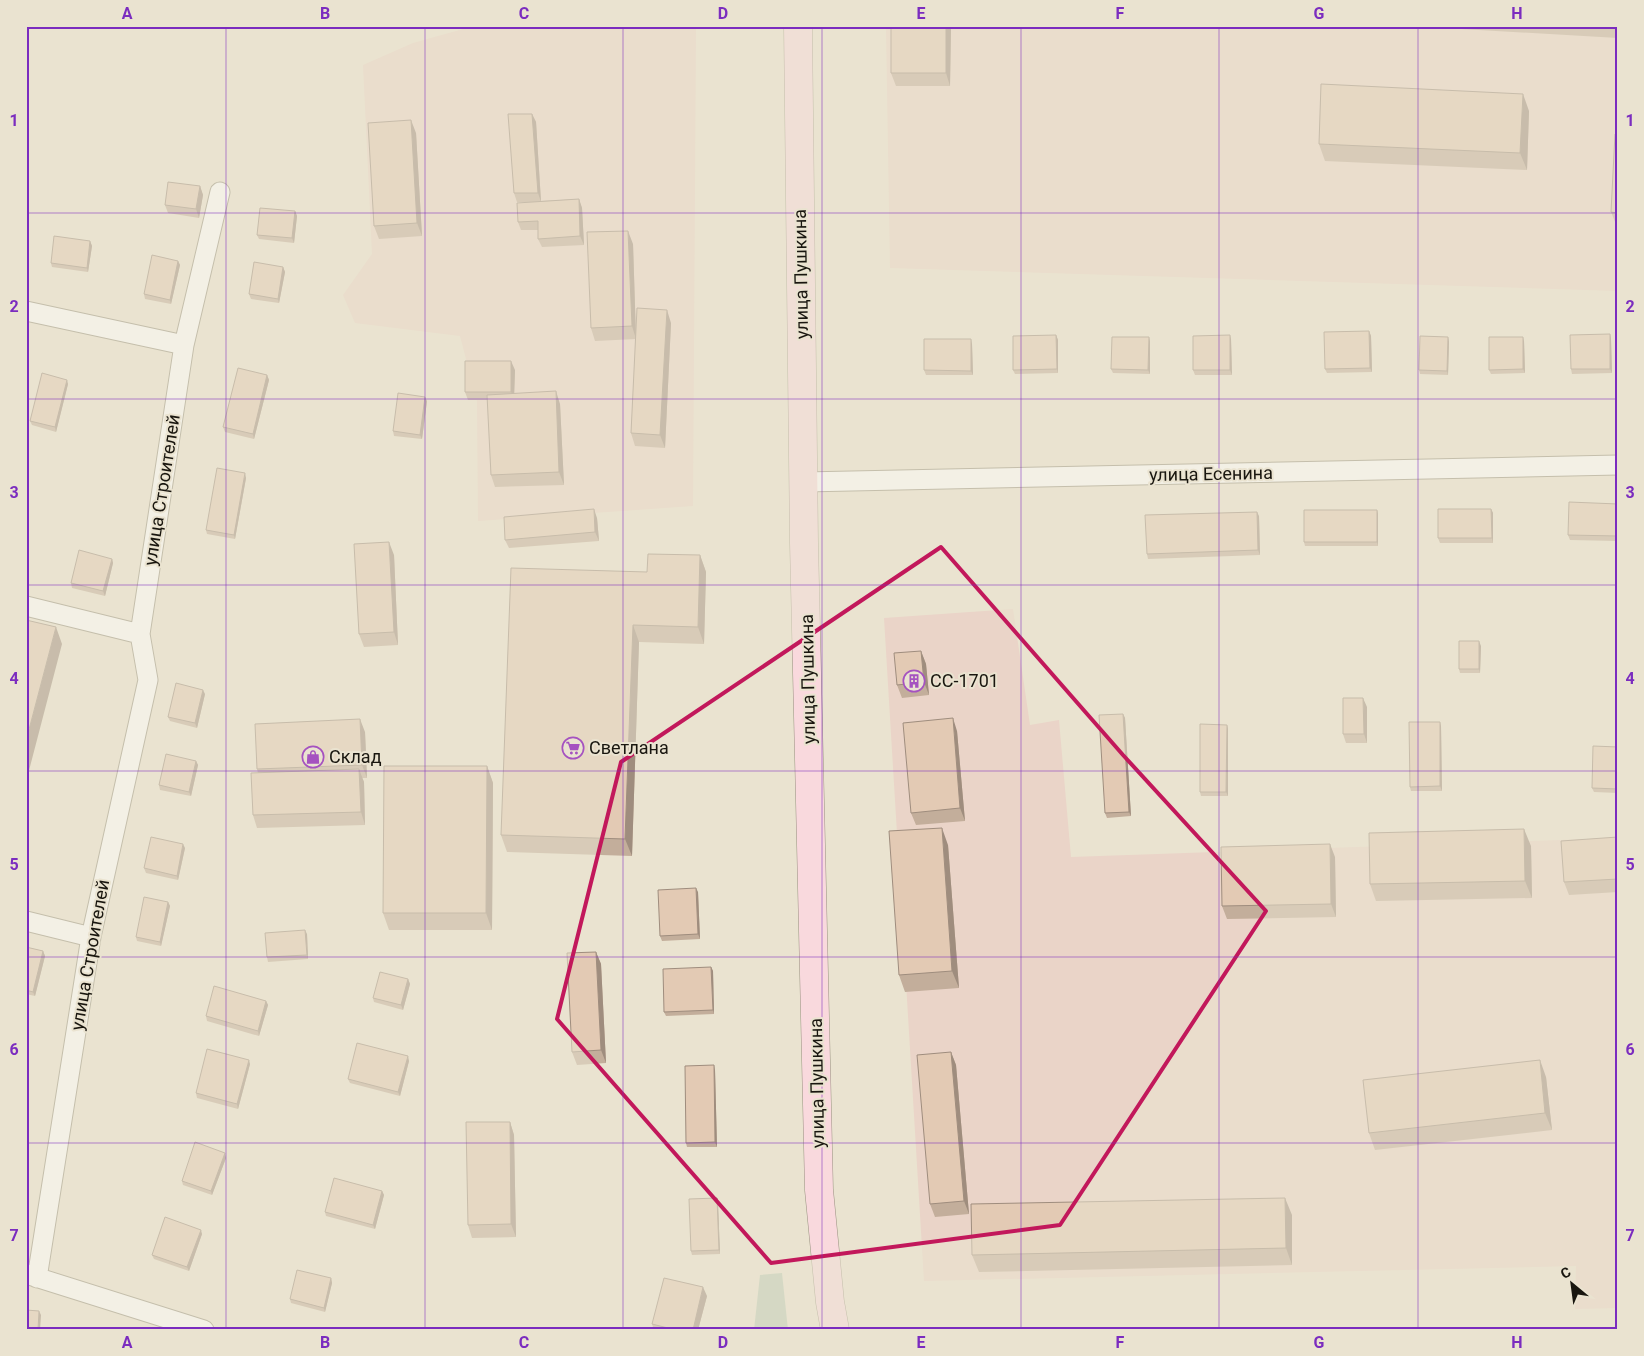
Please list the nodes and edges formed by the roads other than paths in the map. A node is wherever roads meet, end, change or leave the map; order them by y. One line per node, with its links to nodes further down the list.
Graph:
1 (798, 26): 6 (main road, улица Пушкина)
2 (220, 192): 4 (street, улица Строителей)
3 (26, 312): 4 (street)
4 (184, 345): 8 (street, улица Строителей)
5 (1618, 465): 6 (street, улица Есенина)
6 (804, 482): 13 (main road, улица Пушкина)
7 (26, 606): 8 (street)
8 (140, 634): 10 (street, улица Строителей)
9 (26, 921): 10 (street)
10 (91, 937): 11 (street, улица Строителей)
11 (32, 1276): 12 (street)
12 (204, 1330)
13 (835, 1330)

